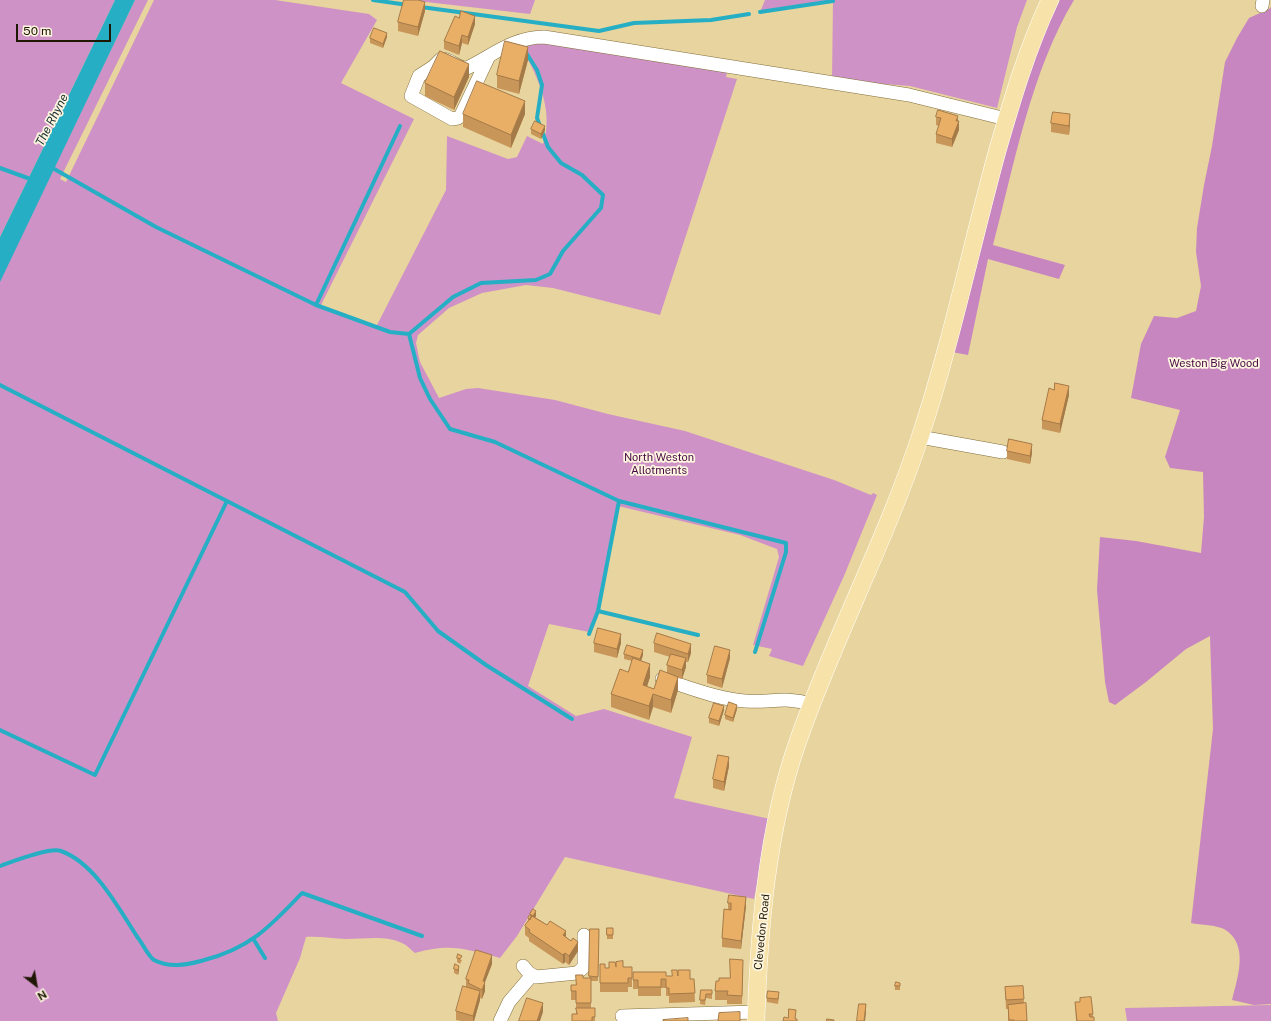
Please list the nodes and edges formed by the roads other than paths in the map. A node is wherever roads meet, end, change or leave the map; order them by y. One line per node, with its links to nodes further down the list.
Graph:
1 (1050, 0): 5 (main road, Clevedon Road)
2 (489, 56): 3 (street); 3 (street); 5 (street)
3 (475, 85): 4 (street)
4 (489, 91)
5 (1006, 119): 6 (main road, Clevedon Road)
6 (920, 437): 7 (street); 9 (main road, Clevedon Road)
7 (1003, 452)
8 (658, 678): 9 (street)
9 (811, 704): 12 (main road, Clevedon Road)
10 (584, 935): 13 (street)
11 (621, 1015): 12 (street)
12 (756, 1017)
13 (500, 1021)

